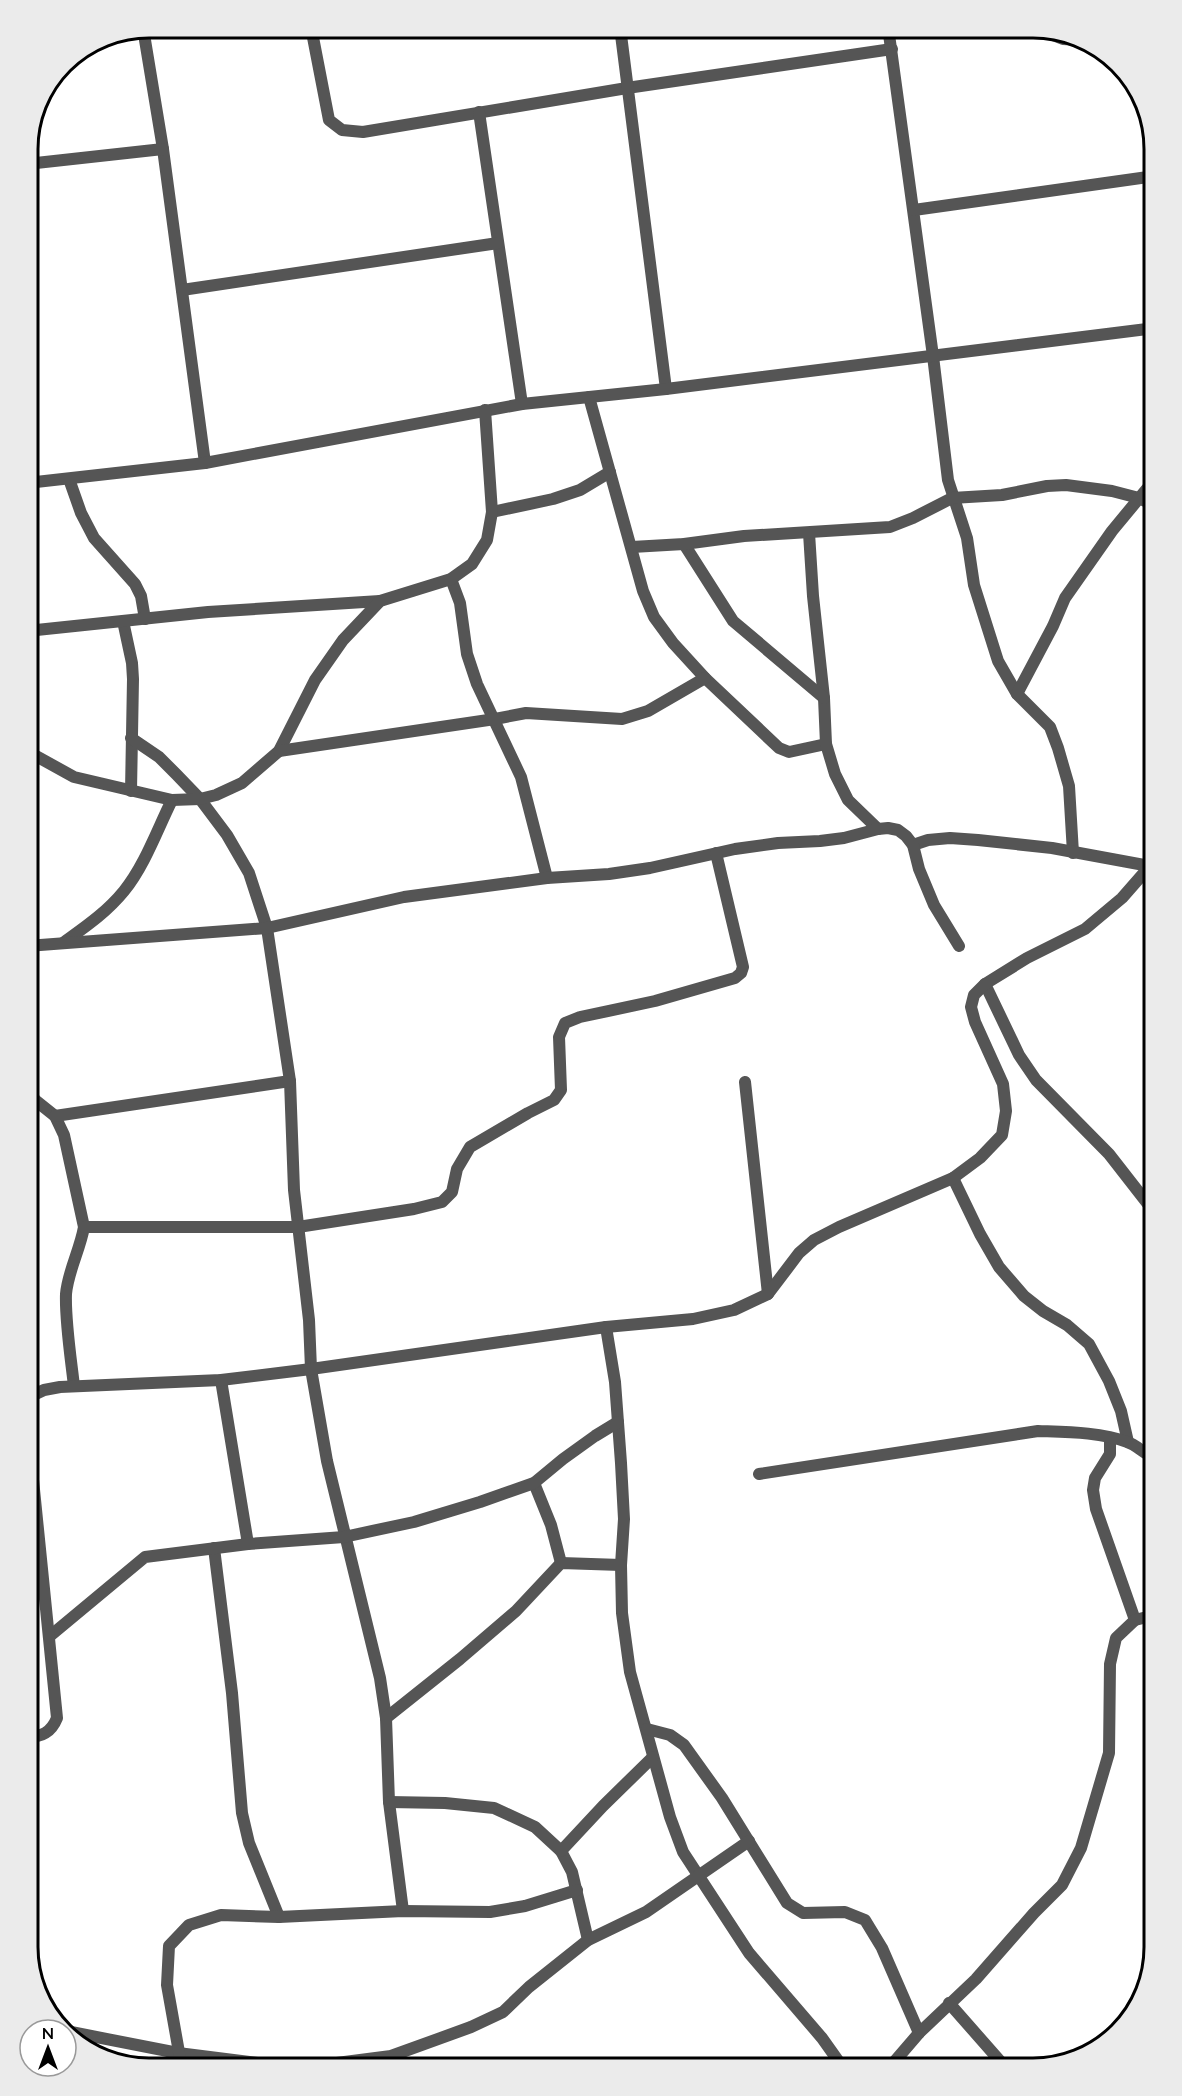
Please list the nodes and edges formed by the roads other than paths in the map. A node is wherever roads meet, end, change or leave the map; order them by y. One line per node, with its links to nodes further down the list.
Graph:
1 (146, 38): 8 (street)
2 (313, 38): 7 (street)
3 (621, 38): 6 (street)
4 (890, 38): 5 (street)
5 (892, 49): 6 (street); 11 (street)
6 (627, 88): 7 (street); 16 (street)
7 (479, 112): 12 (street)
8 (163, 149): 9 (street); 13 (street)
9 (38, 163)
10 (1144, 178): 11 (street)
11 (914, 210): 15 (street)
12 (498, 243): 13 (street); 18 (street)
13 (182, 290): 20 (street)
14 (1144, 329): 15 (street)
15 (933, 356): 16 (street); 27 (street)
16 (666, 389): 17 (street)
17 (589, 397): 18 (street); 21 (street)
18 (522, 404): 19 (street)
19 (485, 410): 20 (street); 30 (street)
20 (205, 463): 22 (street)
21 (610, 472): 30 (street); 33 (street)
22 (69, 479): 23 (street); 36 (street)
23 (47, 481): 24 (street); 25 (street)
24 (38, 482)
25 (38, 486)
26 (1144, 492): 28 (street)
27 (952, 498): 28 (street); 31 (street); 40 (street)
28 (1139, 498): 29 (street); 40 (street)
29 (1144, 500)
30 (492, 512): 34 (street)
31 (809, 533): 32 (street); 41 (street)
32 (684, 543): 33 (street); 41 (street)
33 (632, 547): 39 (street)
34 (451, 579): 35 (street); 42 (street)
35 (380, 601): 36 (street); 45 (street)
36 (145, 619): 37 (street)
37 (123, 621): 38 (street); 43 (street)
38 (38, 629)
39 (705, 678): 42 (street); 44 (street)
40 (1017, 694): 53 (street)
41 (824, 698): 44 (street)
42 (495, 720): 45 (street); 56 (street)
43 (131, 738): 47 (street); 48 (street)
44 (826, 744): 50 (street)
45 (279, 751): 48 (street)
46 (38, 757): 47 (street)
47 (131, 791): 49 (street)
48 (200, 799): 49 (street); 57 (street)
49 (172, 800): 58 (street)
50 (878, 829): 51 (street); 52 (street)
51 (913, 845): 53 (street); 60 (street)
52 (716, 853): 56 (street); 69 (street)
53 (1073, 853): 54 (street)
54 (1144, 865)
55 (1144, 876): 61 (street)
56 (547, 878): 57 (street)
57 (267, 928): 58 (street); 62 (street)
58 (62, 944): 59 (street)
59 (38, 945)
60 (959, 946)
61 (985, 984): 66 (street); 67 (street)
62 (290, 1080): 65 (street); 69 (street)
63 (745, 1082): 70 (street)
64 (38, 1102): 65 (street)
65 (55, 1116): 68 (street)
66 (952, 1178): 70 (street); 78 (street)
67 (1144, 1199)
68 (84, 1227): 69 (street); 74 (street)
69 (298, 1227): 72 (street)
70 (768, 1294): 71 (street)
71 (606, 1327): 72 (street); 76 (street)
72 (311, 1369): 73 (street); 83 (street)
73 (221, 1380): 74 (street); 84 (street)
74 (74, 1386): 75 (street)
75 (38, 1393)
76 (618, 1422): 81 (street); 87 (street)
77 (1110, 1438): 78 (street); 80 (street); 89 (street)
78 (1128, 1442): 79 (street)
79 (1144, 1453)
80 (759, 1474)
81 (534, 1484): 83 (street); 86 (street)
82 (38, 1523): 90 (street)
83 (344, 1537): 84 (street); 91 (street)
84 (248, 1544): 85 (street)
85 (214, 1548): 90 (street); 101 (street)
86 (561, 1563): 87 (street); 91 (street)
87 (621, 1565): 92 (street)
88 (1144, 1618): 89 (street)
89 (1135, 1620): 103 (street)
90 (50, 1636): 93 (street)
91 (386, 1718): 95 (street)
92 (647, 1729): 94 (street); 96 (street)
93 (38, 1736)
94 (653, 1757): 97 (street); 98 (street)
95 (389, 1802): 97 (street); 100 (street)
96 (749, 1840): 98 (street); 105 (street)
97 (561, 1851): 99 (street)
98 (700, 1876): 102 (street); 110 (street)
99 (577, 1890): 100 (street); 102 (street)
100 (403, 1911): 101 (street)
101 (279, 1917): 106 (street)
102 (588, 1940): 109 (street)
103 (949, 2003): 105 (street); 112 (street)
104 (78, 2033): 106 (street)
105 (919, 2033): 111 (street)
106 (178, 2053): 107 (street); 108 (street)
107 (179, 2058)
108 (218, 2058)
109 (376, 2058)
110 (836, 2058)
111 (898, 2058)
112 (997, 2058)

